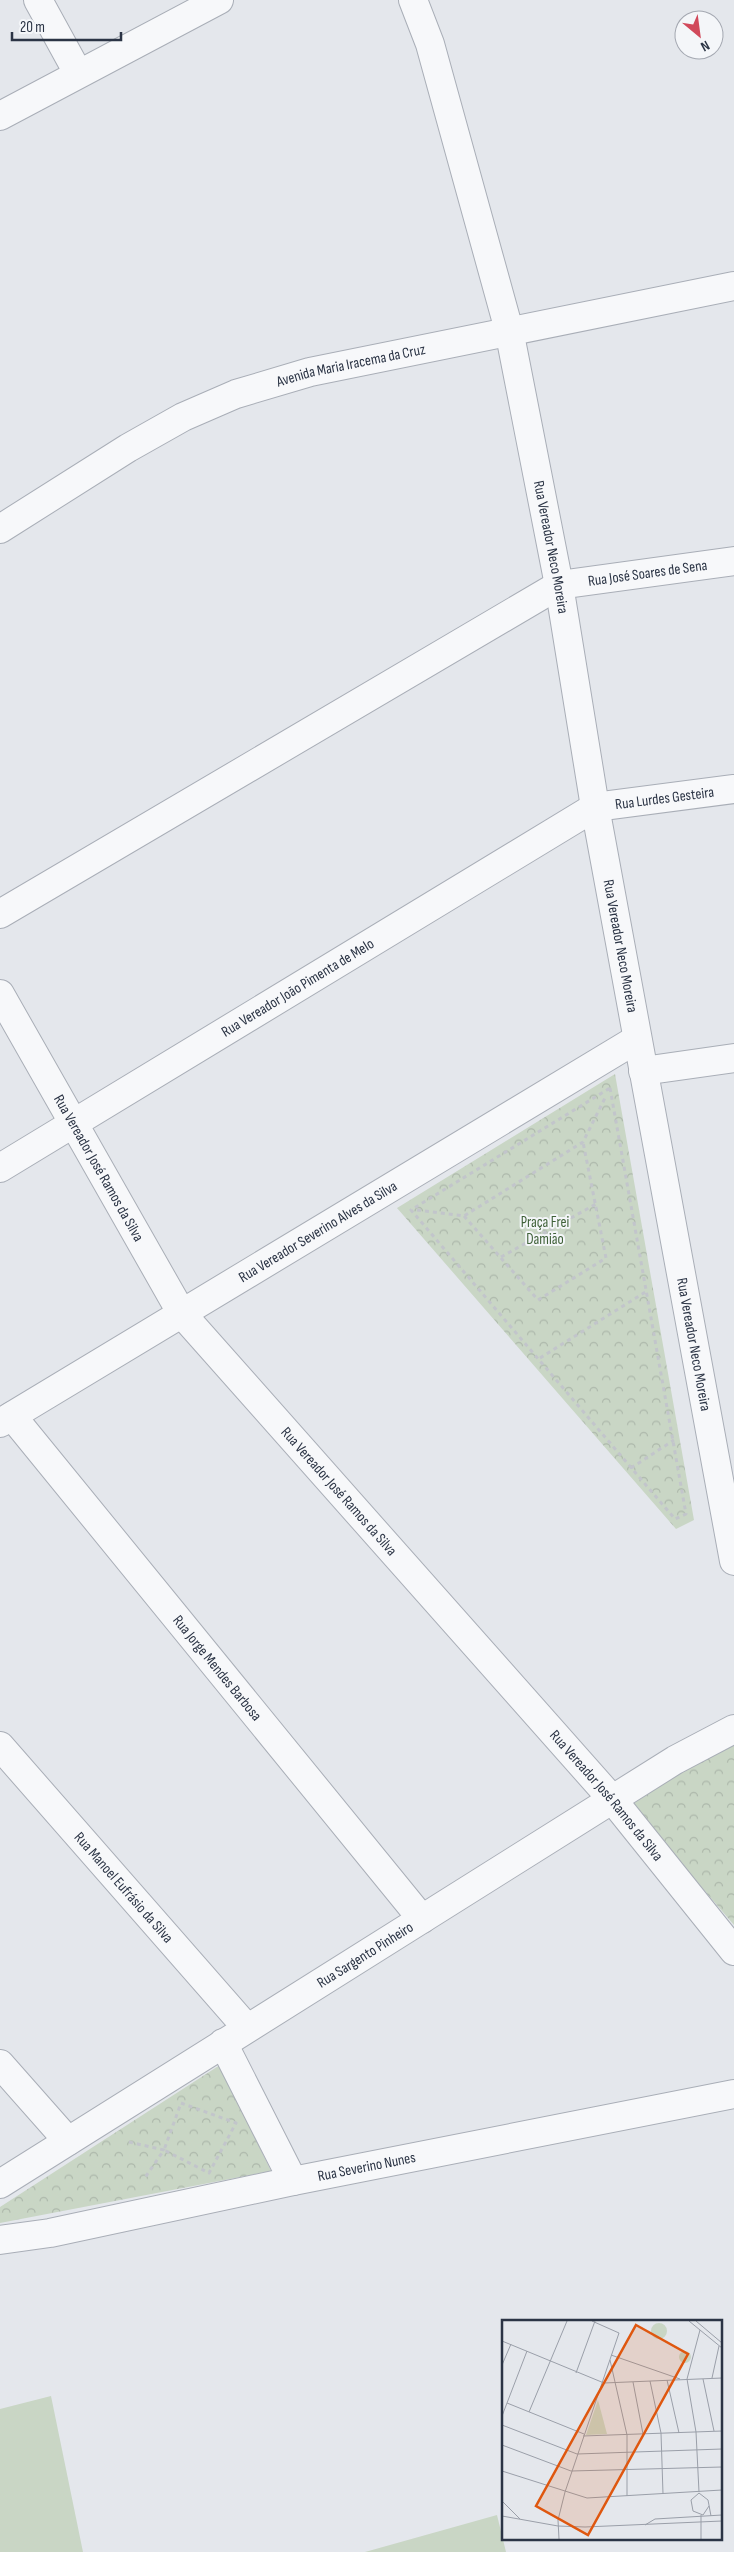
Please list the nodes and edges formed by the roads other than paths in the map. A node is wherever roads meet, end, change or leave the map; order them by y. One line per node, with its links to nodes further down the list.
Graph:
1 (38, 0): 4 (street)
2 (219, 0): 4 (street)
3 (413, 0): 7 (street, Rua Vereador Neco Moreira)
4 (78, 73): 5 (street)
5 (0, 116)
6 (734, 286): 7 (street, Avenida Maria Iracema da Cruz)
7 (509, 330): 8 (street, Avenida Maria Iracema da Cruz); 10 (street, Rua Vereador Neco Moreira)
8 (0, 529)
9 (734, 561): 10 (street, Rua José Soares de Sena)
10 (559, 585): 12 (street, Rua Vereador Neco Moreira); 13 (street)
11 (734, 789): 12 (street, Rua Lurdes Gesteira)
12 (595, 807): 15 (street, Rua Vereador Neco Moreira); 18 (street, Rua Vereador João Pimenta de Melo)
13 (0, 914)
14 (0, 994): 18 (street, Rua Vereador José Ramos da Silva)
15 (637, 1040): 17 (street, Rua Vereador Neco Moreira); 20 (street, Rua Vereador Severino Alves da Silva)
16 (734, 1058): 17 (street)
17 (643, 1071): 22 (street, Rua Vereador Neco Moreira)
18 (74, 1123): 19 (street, Rua Vereador João Pimenta de Melo); 20 (street, Rua Vereador José Ramos da Silva)
19 (0, 1168)
20 (182, 1314): 21 (street, Rua Vereador Severino Alves da Silva); 25 (street, Rua Vereador José Ramos da Silva)
21 (6, 1420): 26 (street, Rua Jorge Mendes Barbosa)
22 (734, 1561)
23 (734, 1729): 25 (street, Rua Sargento Pinheiro)
24 (0, 1746): 28 (street, Rua Manoel Eufrásio da Silva)
25 (612, 1800): 26 (street, Rua Sargento Pinheiro); 27 (street, Rua Vereador José Ramos da Silva)
26 (422, 1919): 28 (street, Rua Sargento Pinheiro)
27 (734, 1951)
28 (247, 2028): 29 (street, Rua Sargento Pinheiro)
29 (223, 2043): 32 (street, Rua Sargento Pinheiro); 33 (street)
30 (0, 2064): 32 (street)
31 (734, 2094): 33 (street, Rua Severino Nunes)
32 (68, 2141): 34 (street, Rua Sargento Pinheiro)
33 (293, 2181): 35 (street, Rua Severino Nunes)
34 (0, 2184)
35 (0, 2240)

